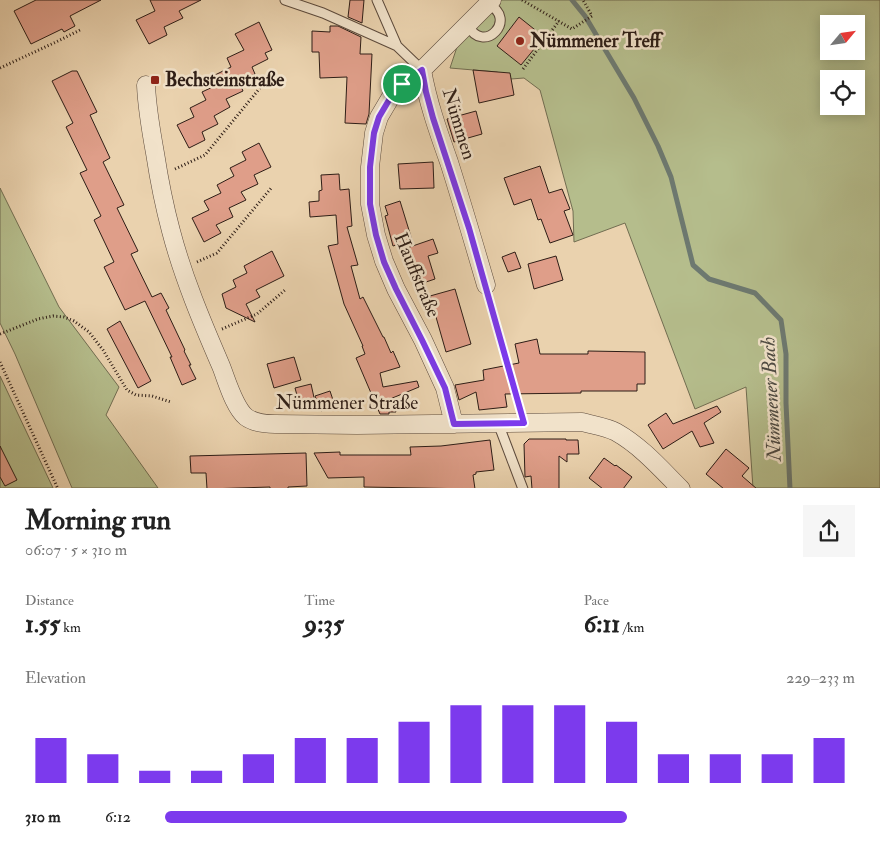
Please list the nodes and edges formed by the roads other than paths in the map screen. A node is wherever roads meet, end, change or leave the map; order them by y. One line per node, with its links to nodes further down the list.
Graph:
1 (285, 0): 5 (lane)
2 (377, 0): 5 (lane)
3 (490, 2): 4 (street, Nümmen); 4 (lane)
4 (468, 25): 6 (street, Nümmen)
5 (397, 46): 6 (lane)
6 (422, 70): 8 (street, Nümmen); 10 (street, Hauffstraße)
7 (146, 85): 10 (street, Nümmener Straße)
8 (486, 285)
9 (498, 423): 10 (street, Nümmener Straße); 11 (lane); 12 (street, Nümmener Straße)
10 (454, 424)
11 (523, 488)
12 (681, 488)

